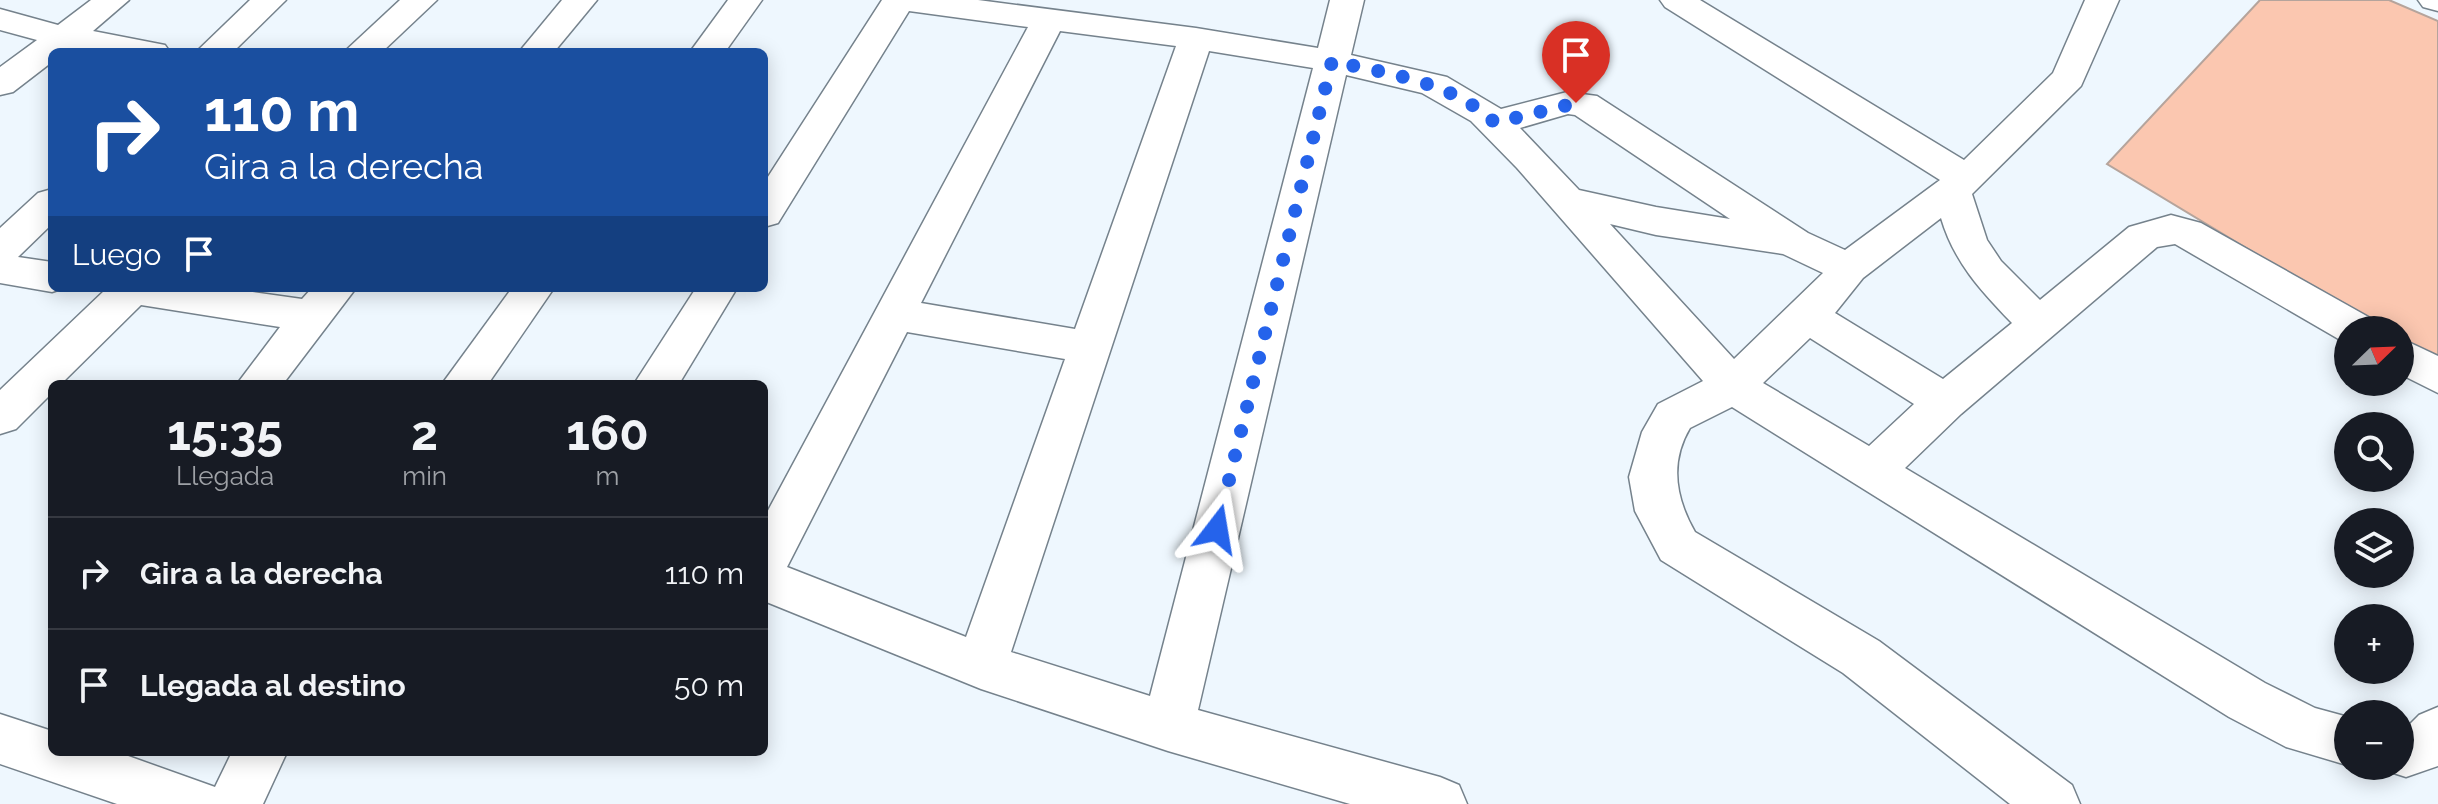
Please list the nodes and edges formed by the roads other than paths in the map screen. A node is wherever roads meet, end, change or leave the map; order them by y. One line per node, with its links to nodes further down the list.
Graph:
1 (112, 0): 12 (street)
2 (269, 0): 16 (street)
3 (420, 0): 17 (street)
4 (580, 0): 18 (street)
5 (745, 0): 19 (street)
6 (899, 0): 11 (street); 27 (street)
7 (1347, 0): 21 (street)
8 (1677, 0): 24 (street)
9 (2106, 0): 24 (street)
10 (0, 19): 12 (street)
11 (1049, 19): 13 (street); 38 (street)
12 (64, 37): 14 (street); 15 (street)
13 (1196, 38): 21 (street); 42 (street)
14 (49, 48)
15 (129, 48)
16 (217, 48)
17 (366, 48)
18 (539, 48)
19 (710, 48)
20 (48, 49): 22 (street)
21 (1332, 61): 23 (street); 57 (street)
22 (0, 84)
23 (1495, 123): 25 (street); 28 (street)
24 (1959, 184): 30 (street); 41 (street)
25 (1567, 200): 28 (street); 50 (street)
26 (48, 206): 29 (street)
27 (768, 208)
28 (1794, 243): 30 (street)
29 (0, 251)
30 (1849, 268): 39 (street)
31 (0, 269): 32 (street)
32 (48, 276)
33 (128, 292): 45 (street)
34 (187, 292): 37 (street)
35 (531, 292): 47 (street)
36 (714, 292): 48 (street)
37 (324, 302): 46 (street)
38 (894, 314): 42 (street); 54 (street)
39 (1807, 316): 50 (street); 51 (street)
40 (2334, 317): 41 (street)
41 (2038, 324): 51 (street)
42 (1090, 347): 56 (street)
43 (2414, 362): 44 (street)
44 (2438, 376)
45 (49, 380)
46 (262, 380)
47 (467, 380)
48 (659, 380)
49 (44, 385): 52 (street)
50 (1733, 386): 53 (street); 68 (street)
51 (1945, 402): 53 (street)
52 (0, 417)
53 (1872, 471): 59 (street)
54 (768, 556)
55 (768, 581): 56 (street)
56 (981, 666): 57 (street)
57 (1168, 726): 67 (street)
58 (2438, 732): 61 (street)
59 (2334, 738)
60 (18, 745): 62 (street)
61 (2414, 750)
62 (48, 755)
63 (51, 756): 65 (street)
64 (258, 756): 66 (street)
65 (195, 804)
66 (235, 804)
67 (1440, 804)
68 (2053, 804)

